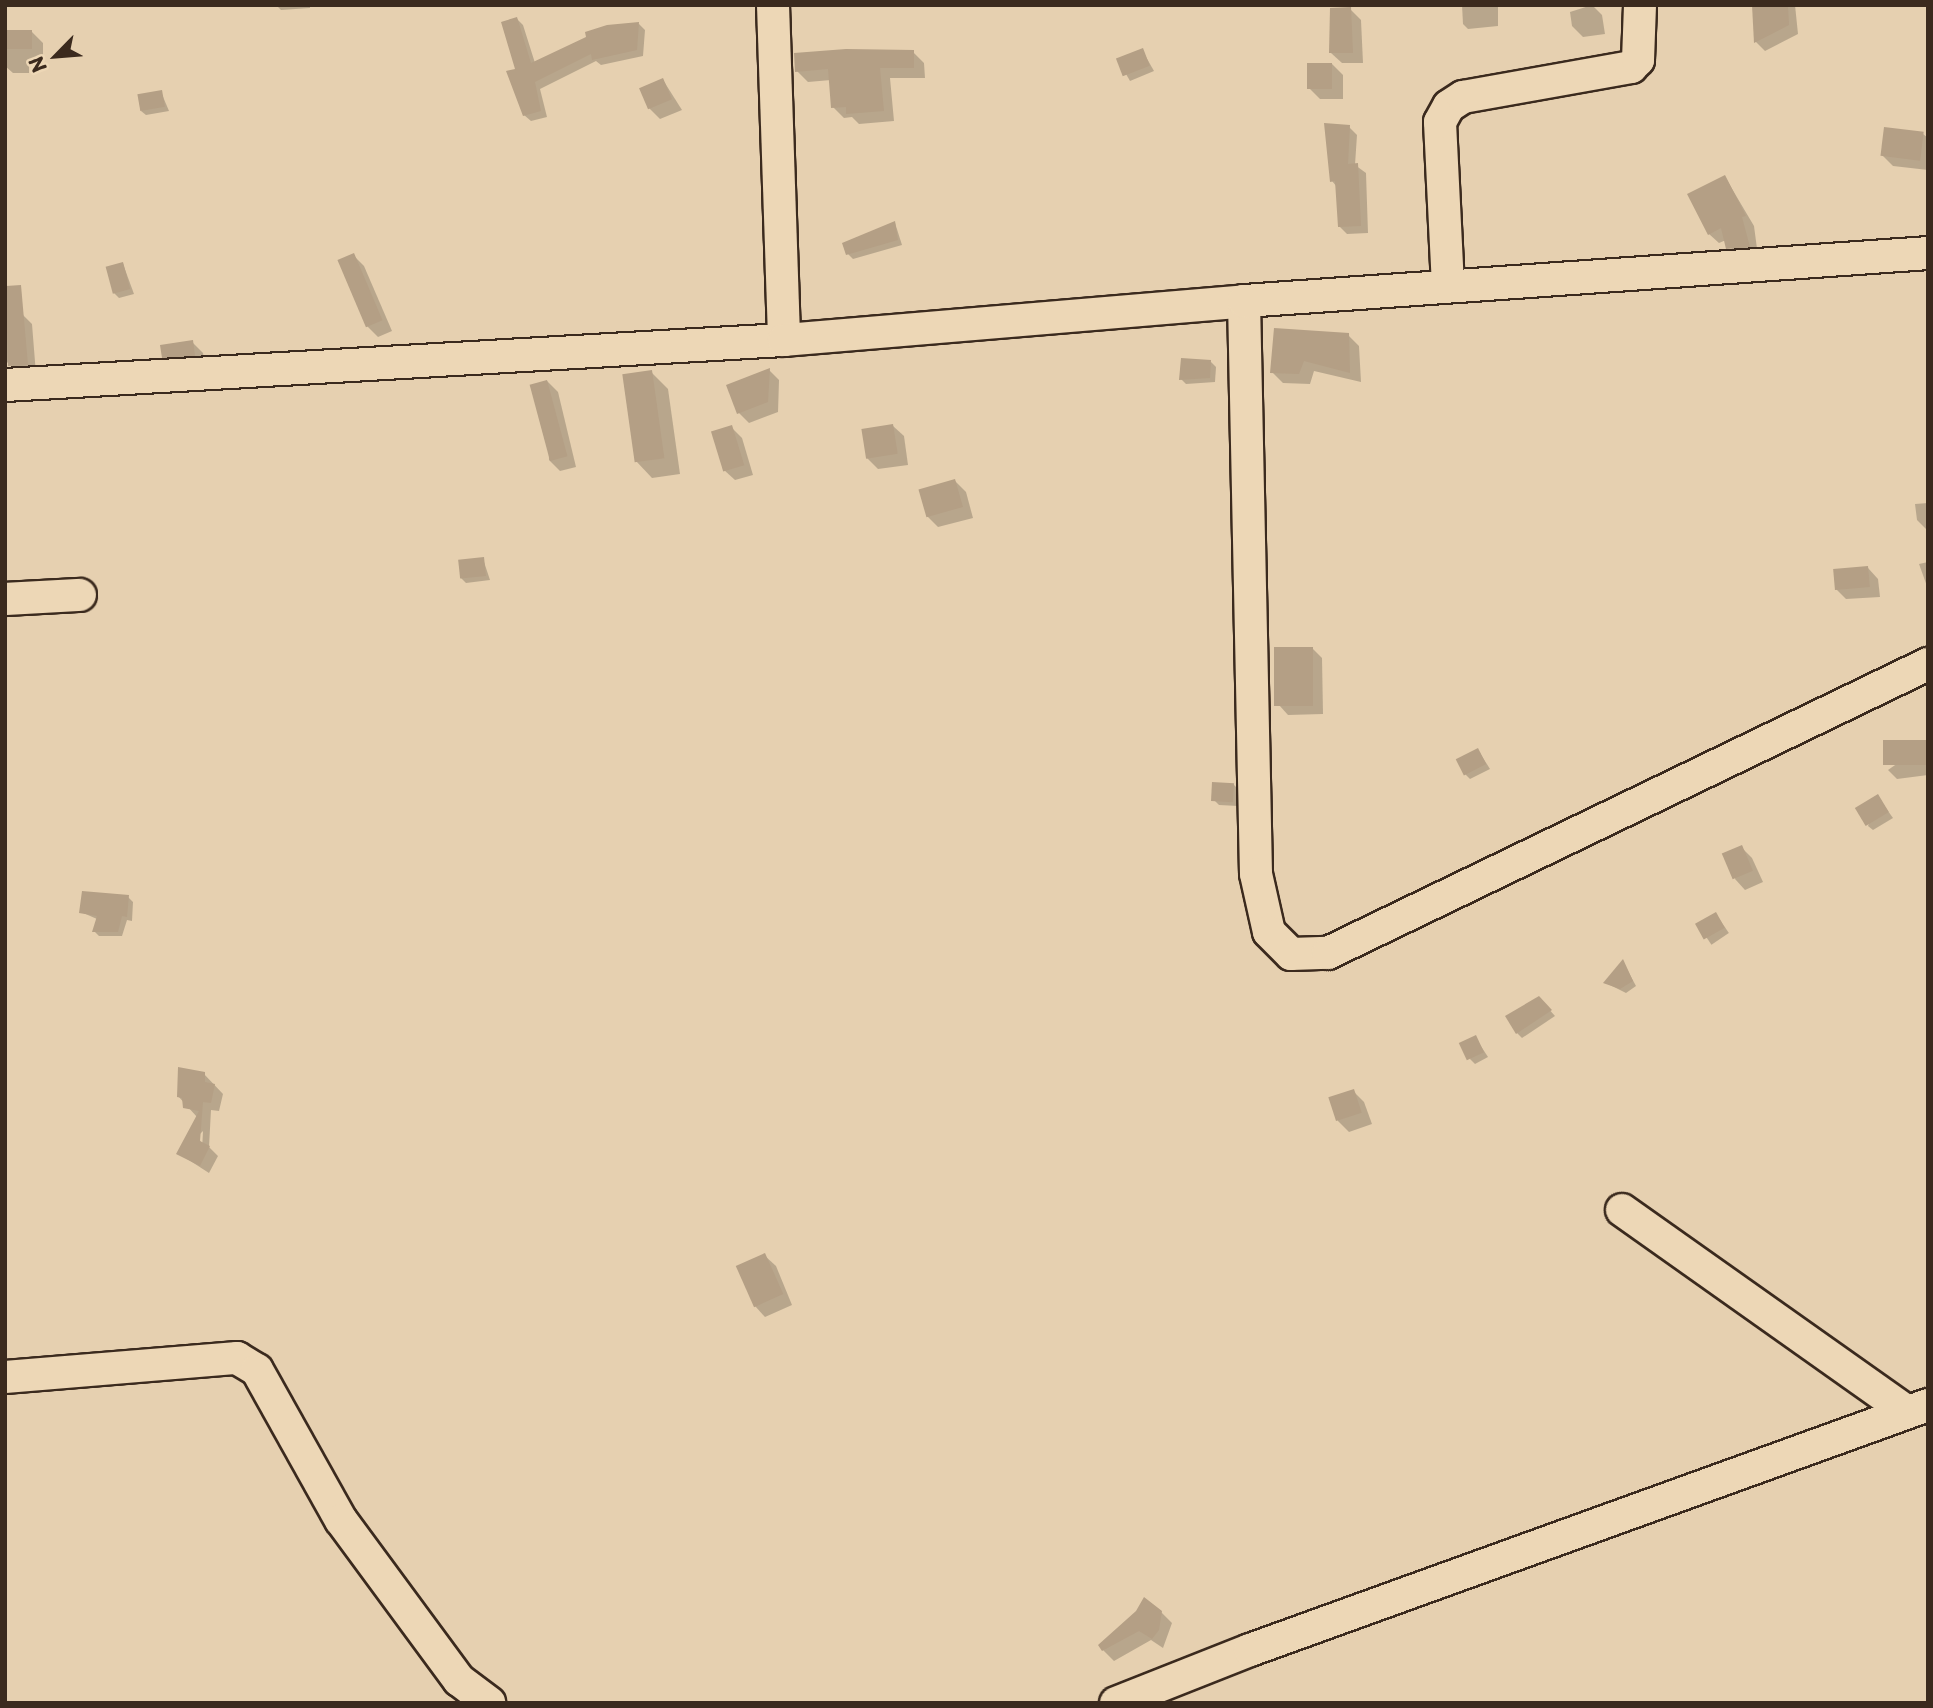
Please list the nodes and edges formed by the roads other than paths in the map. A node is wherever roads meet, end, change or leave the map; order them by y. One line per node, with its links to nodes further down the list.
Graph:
1 (773, 5): 6 (street)
2 (1640, 5): 4 (street)
3 (1928, 253): 4 (street)
4 (1448, 286): 5 (street)
5 (1244, 301): 6 (street); 10 (street)
6 (784, 340): 7 (street)
7 (5, 386)
8 (80, 595): 9 (street)
9 (5, 599)
10 (1928, 664)
11 (1622, 1210): 13 (street)
12 (5, 1377): 14 (street)
13 (1917, 1409): 15 (street)
14 (489, 1703)
15 (1116, 1703)

